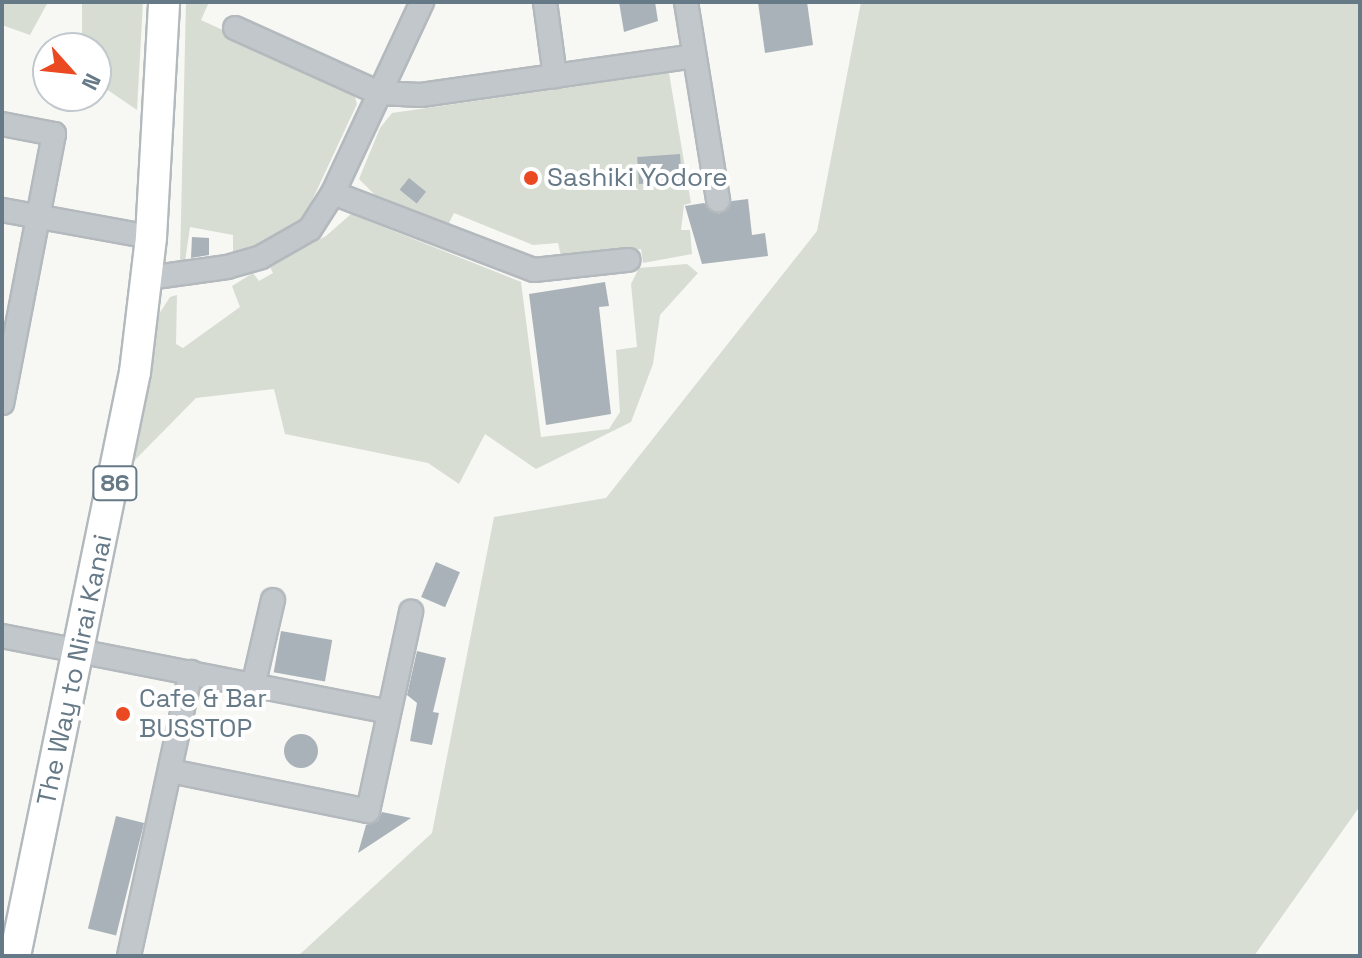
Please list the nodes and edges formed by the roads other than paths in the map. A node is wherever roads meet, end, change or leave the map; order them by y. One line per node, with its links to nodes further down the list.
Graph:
1 (164, 2): 14 (main road, The Way to Nirai Kanai / 86)
2 (422, 2): 8 (street)
3 (545, 2): 7 (street)
4 (686, 2): 6 (street)
5 (235, 28): 8 (street)
6 (694, 56): 7 (street); 11 (street)
7 (555, 76): 8 (street)
8 (379, 93): 10 (street)
9 (2, 124): 13 (street)
10 (333, 193): 15 (street); 16 (street)
11 (718, 200)
12 (2, 210): 13 (street)
13 (37, 217): 14 (street); 17 (street)
14 (151, 237): 16 (main road, The Way to Nirai Kanai / 86)
15 (628, 260)
16 (148, 278): 21 (main road, The Way to Nirai Kanai / 86)
17 (2, 403)
18 (273, 600): 23 (street)
19 (411, 612): 24 (street)
20 (2, 636): 21 (street)
21 (78, 649): 22 (street); 26 (main road, The Way to Nirai Kanai / 86)
22 (191, 672): 23 (street); 25 (street)
23 (254, 682): 24 (street)
24 (389, 712): 25 (street)
25 (170, 771): 27 (street)
26 (15, 956)
27 (129, 956)

